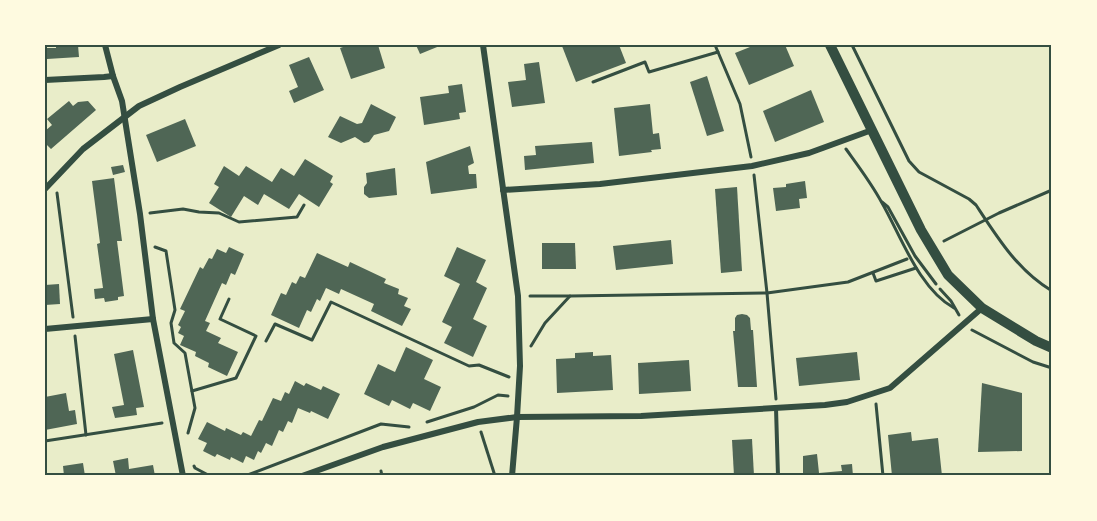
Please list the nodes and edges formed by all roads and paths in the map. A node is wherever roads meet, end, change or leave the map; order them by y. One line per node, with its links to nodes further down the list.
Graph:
1 (105, 45): 8 (street)
2 (279, 45): 11 (street)
3 (483, 45): 17 (street)
4 (715, 45): 7 (path)
5 (830, 45): 12 (main road)
6 (852, 45): 22 (path)
7 (718, 52): 10 (path); 14 (path)
8 (113, 76): 9 (street); 11 (street)
9 (45, 80)
10 (593, 82)
11 (125, 117): 15 (street); 21 (street)
12 (872, 130): 13 (street); 34 (main road)
13 (840, 141): 14 (street); 19 (path)
14 (752, 166): 17 (street); 30 (path)
15 (55, 177): 16 (street); 38 (path)
16 (45, 189)
17 (503, 190): 31 (street)
18 (1052, 190): 22 (path)
19 (882, 202): 25 (path); 27 (path)
20 (304, 205): 21 (path)
21 (140, 214): 24 (street)
22 (986, 220): 23 (path); 29 (path)
23 (944, 241)
24 (143, 242): 36 (street); 46 (path)
25 (916, 256)
26 (907, 260): 28 (path)
27 (915, 267): 28 (path); 35 (path)
28 (873, 273): 30 (path)
29 (1052, 291)
30 (767, 293): 32 (path); 50 (path)
31 (518, 296): 32 (path); 43 (street)
32 (570, 296): 43 (path)
33 (229, 299): 46 (path)
34 (982, 308): 37 (street); 42 (main road)
35 (956, 309)
36 (153, 319): 38 (street); 52 (street)
37 (963, 326): 44 (path); 47 (street)
38 (75, 327): 39 (street)
39 (45, 329)
40 (266, 341): 45 (path)
41 (75, 348): 56 (path)
42 (1052, 348)
43 (520, 366): 45 (street)
44 (1052, 368)
45 (519, 378): 48 (street)
46 (192, 391): 58 (path)
47 (875, 393): 50 (street); 69 (path)
48 (519, 398): 49 (path); 51 (street)
49 (474, 407): 53 (path); 54 (path)
50 (776, 408): 51 (street); 68 (lane)
51 (517, 417): 53 (street); 67 (street)
52 (173, 421): 56 (path); 61 (street)
53 (478, 422): 64 (street); 66 (path)
54 (421, 424)
55 (411, 427): 63 (path)
56 (86, 435): 57 (path)
57 (45, 441)
58 (189, 441)
59 (193, 459): 62 (path)
60 (381, 471): 65 (path)
61 (183, 476)
62 (210, 476)
63 (245, 476)
64 (302, 476)
65 (382, 476)
66 (495, 476)
67 (512, 476)
68 (778, 476)
69 (883, 476)

